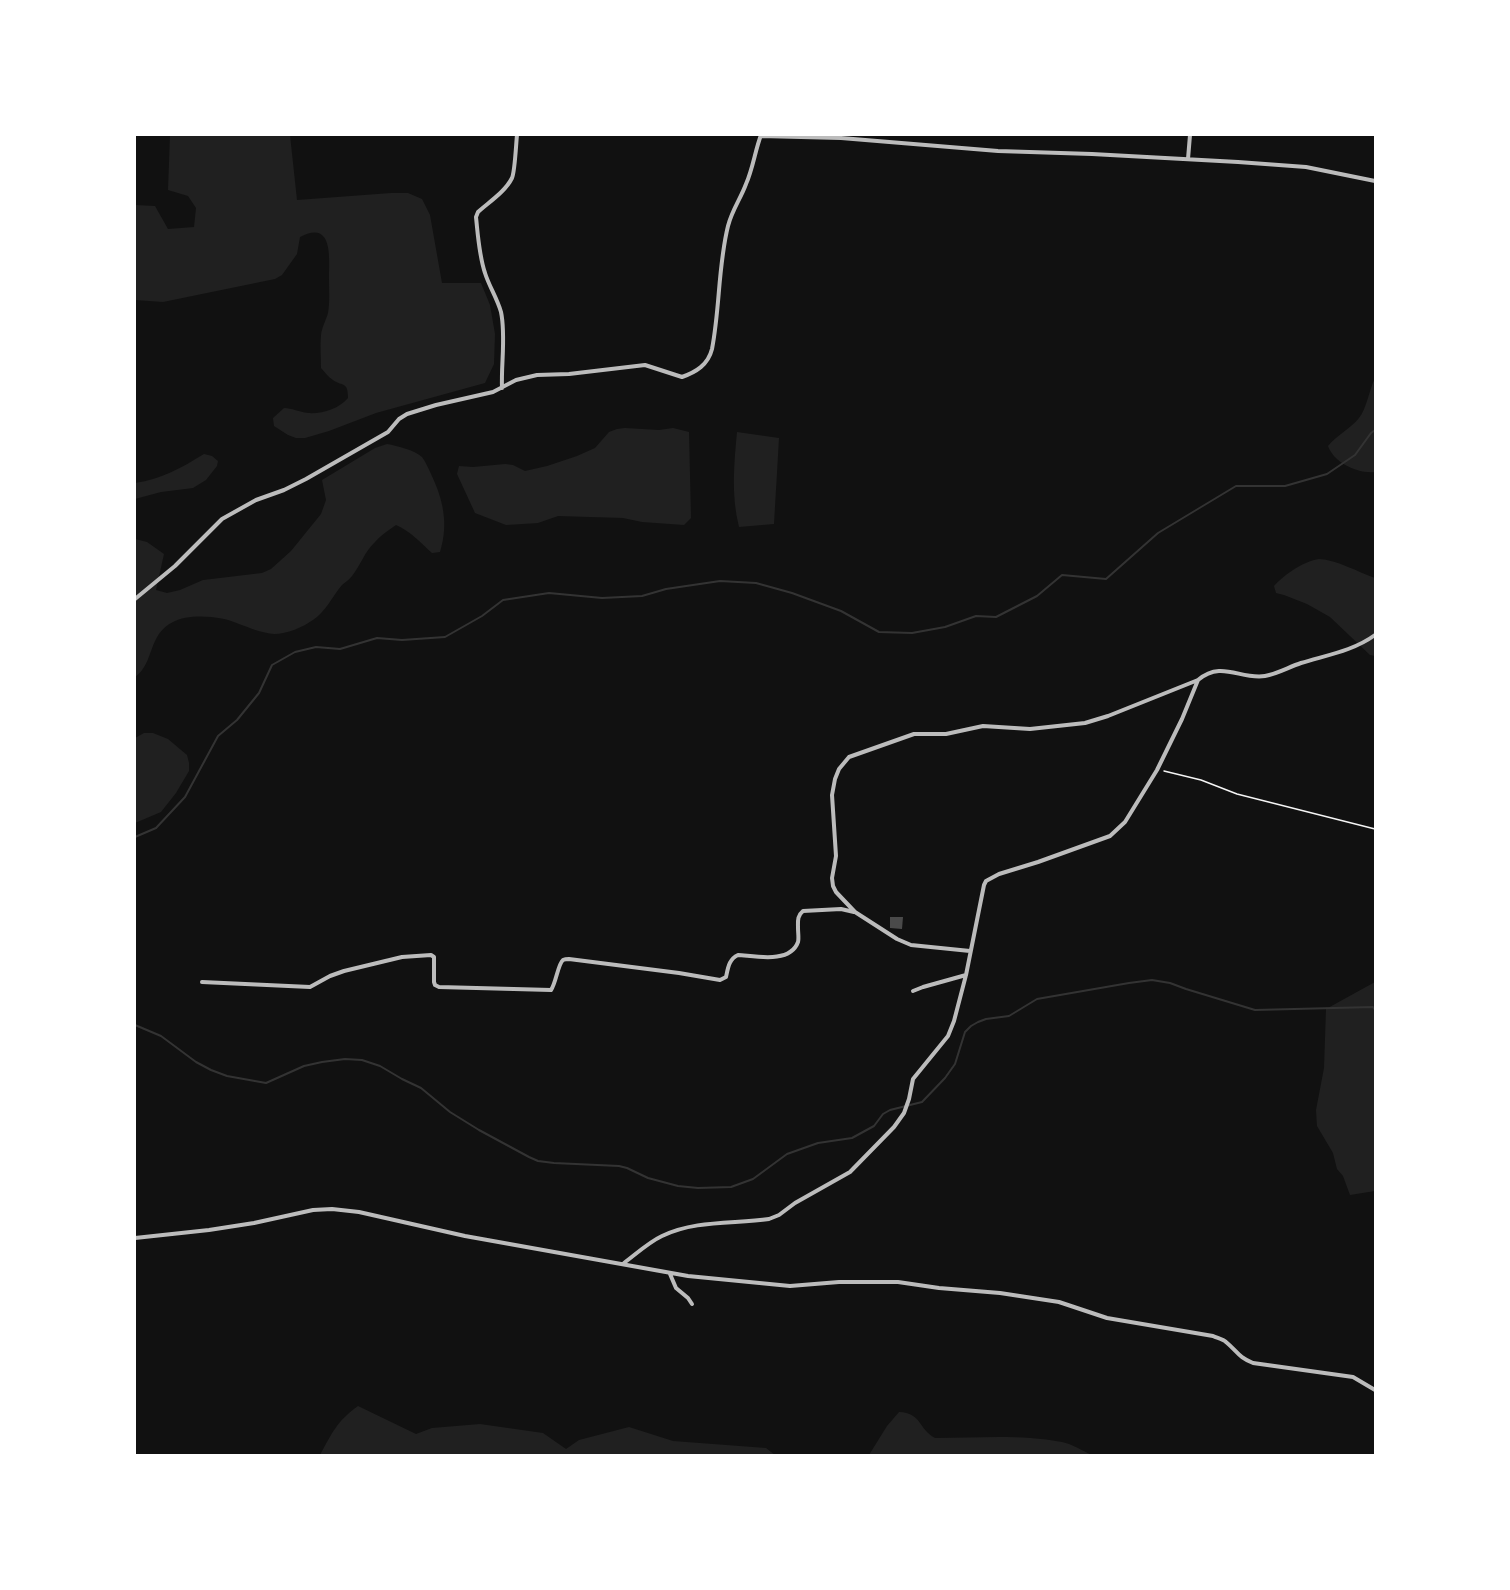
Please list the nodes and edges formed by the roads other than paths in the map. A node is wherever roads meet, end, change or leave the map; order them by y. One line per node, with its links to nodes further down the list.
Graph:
1 (517, 135): 6 (street)
2 (1190, 135): 4 (street)
3 (761, 136): 4 (street); 6 (street)
4 (1188, 159): 5 (street)
5 (1375, 181)
6 (502, 388): 7 (street)
7 (135, 599)
8 (1375, 635): 9 (street)
9 (1198, 680): 10 (street); 11 (street)
10 (855, 912): 11 (street); 13 (street)
11 (970, 951): 12 (street)
12 (966, 975): 14 (street); 16 (street)
13 (202, 982)
14 (913, 991)
15 (135, 1238): 16 (street)
16 (623, 1264): 17 (street)
17 (670, 1273): 18 (street); 19 (street)
18 (692, 1304)
19 (1375, 1390)

